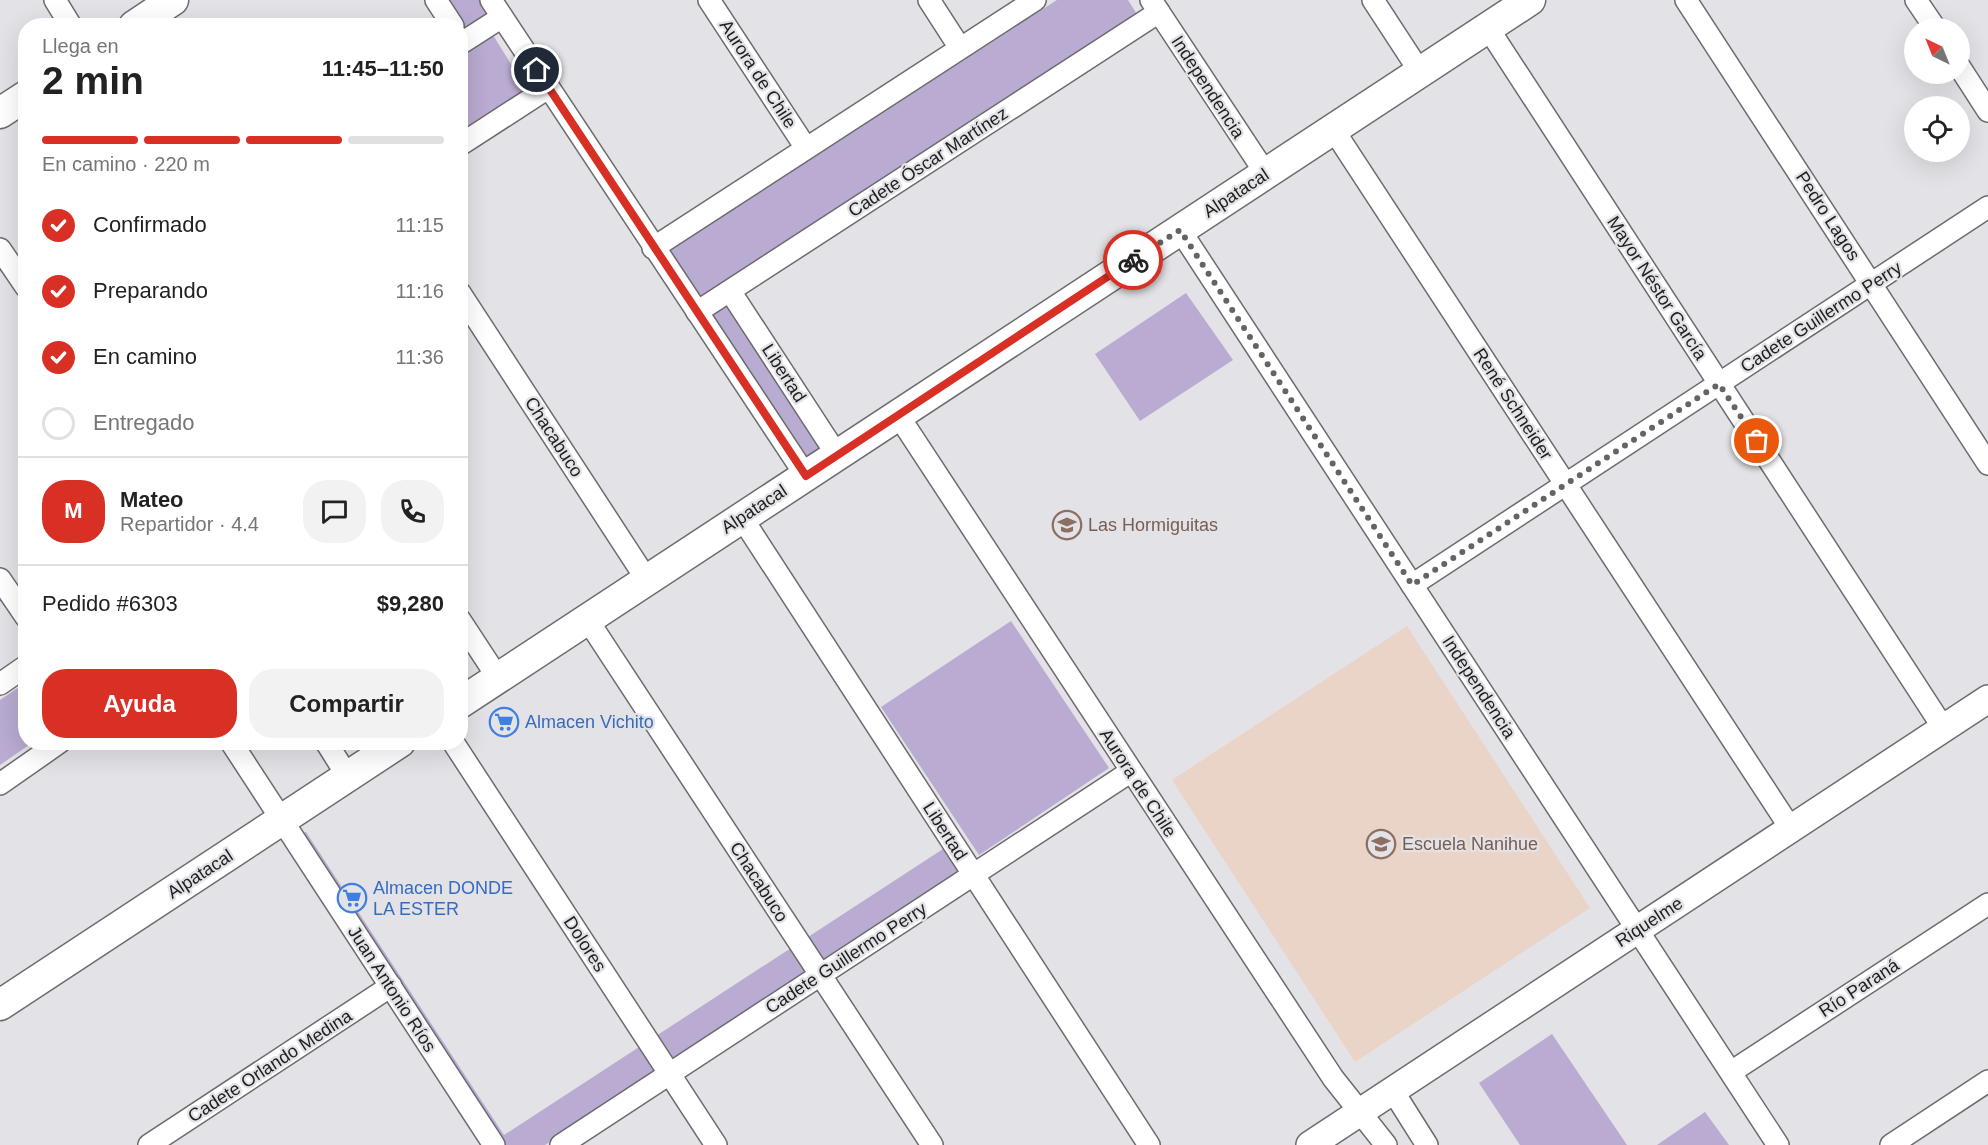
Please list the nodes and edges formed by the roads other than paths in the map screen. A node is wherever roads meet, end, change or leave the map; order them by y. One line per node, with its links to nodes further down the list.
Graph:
1 (55, 0): 13 (street)
2 (173, 0): 14 (main road)
3 (436, 0): 15 (street)
4 (709, 0): 28 (street, Aurora de Chile)
5 (929, 0): 19 (street)
6 (1035, 0): 19 (street)
7 (1373, 0): 20 (street)
8 (1530, 0): 17 (main road, Alpatacal)
9 (1686, 0): 35 (street, Pedro Lagos)
10 (1916, 0): 16 (street)
11 (1155, 6): 29 (street, Independencia); 36 (street, Cadete Óscar Martínez)
12 (496, 9): 18 (street); 22 (street)
13 (66, 18)
14 (146, 18)
15 (447, 18)
16 (1928, 18)
17 (1488, 28): 20 (main road, Alpatacal); 39 (street, Mayor Néstor García)
18 (468, 30)
19 (960, 48): 28 (street)
20 (1420, 72): 26 (main road, Alpatacal)
21 (1970, 83): 24 (street)
22 (548, 88): 27 (street); 32 (street)
23 (18, 101): 25 (main road)
24 (1988, 111)
25 (0, 113)
26 (1334, 129): 29 (main road, Alpatacal); 44 (street, René Schneider)
27 (468, 140)
28 (806, 148): 32 (street)
29 (1266, 174): 31 (main road, Alpatacal)
30 (1988, 207): 35 (street, Cadete Guillermo Perry)
31 (1180, 230): 40 (main road, Alpatacal); 48 (street, Independencia)
32 (654, 248): 38 (street)
33 (0, 249): 34 (street)
34 (18, 275)
35 (1872, 284): 39 (street, Cadete Guillermo Perry); 42 (street, Pedro Lagos)
36 (730, 291): 38 (street, Cadete Óscar Martínez); 41 (street, Libertad)
37 (468, 305): 47 (street, Chacabuco)
38 (696, 312): 43 (street)
39 (1719, 384): 44 (street, Cadete Guillermo Perry); 57 (street, Mayor Néstor García)
40 (898, 416): 41 (main road, Alpatacal); 63 (street, Aurora de Chile)
41 (837, 455): 43 (main road, Alpatacal)
42 (1988, 464)
43 (806, 476): 45 (main road, Alpatacal)
44 (1566, 484): 48 (street, Cadete Guillermo Perry); 67 (street, René Schneider)
45 (742, 518): 47 (main road, Alpatacal); 68 (street, Libertad)
46 (0, 579): 49 (street)
47 (647, 580): 50 (main road, Alpatacal)
48 (1412, 585): 70 (street, Independencia)
49 (18, 605)
50 (587, 620): 53 (main road, Alpatacal); 71 (street, Chacabuco)
51 (468, 632): 53 (street)
52 (18, 672): 54 (street)
53 (498, 678): 55 (main road, Alpatacal)
54 (0, 684)
55 (468, 698)
56 (1988, 699): 57 (street, Riquelme)
57 (1944, 729): 67 (street, Riquelme)
58 (49, 750): 65 (street)
59 (236, 750): 66 (street, Juan Antonio Ríos)
60 (331, 750): 64 (street)
61 (388, 750): 64 (main road, Alpatacal)
62 (458, 750): 75 (street, Dolores)
63 (1130, 772): 68 (street, Cadete Guillermo Perry); 78 (street, Aurora de Chile)
64 (348, 777): 66 (main road, Alpatacal)
65 (0, 784)
66 (282, 820): 72 (street, Juan Antonio Ríos); 73 (main road, Alpatacal)
67 (1791, 829): 70 (street, Riquelme)
68 (973, 874): 71 (street, Cadete Guillermo Perry); 84 (street, Libertad)
69 (1988, 904): 74 (street, Río Paraná)
70 (1638, 930): 74 (street, Independencia); 77 (street, Riquelme)
71 (820, 975): 75 (street, Cadete Guillermo Perry); 83 (street, Chacabuco)
72 (390, 986): 79 (street, Cadete Orlando Medina); 80 (street, Juan Antonio Ríos)
73 (0, 1005)
74 (1731, 1072): 88 (street, Independencia)
75 (670, 1074): 81 (street, Cadete Guillermo Perry); 82 (street, Dolores)
76 (1988, 1081): 89 (street)
77 (1393, 1091): 78 (street, Riquelme); 87 (street)
78 (1362, 1111): 85 (street, Riquelme); 86 (street, Aurora de Chile)
79 (149, 1145)
80 (494, 1145)
81 (561, 1145)
82 (716, 1145)
83 (932, 1145)
84 (1149, 1145)
85 (1310, 1145)
86 (1386, 1145)
87 (1427, 1145)
88 (1778, 1145)
89 (1891, 1145)

